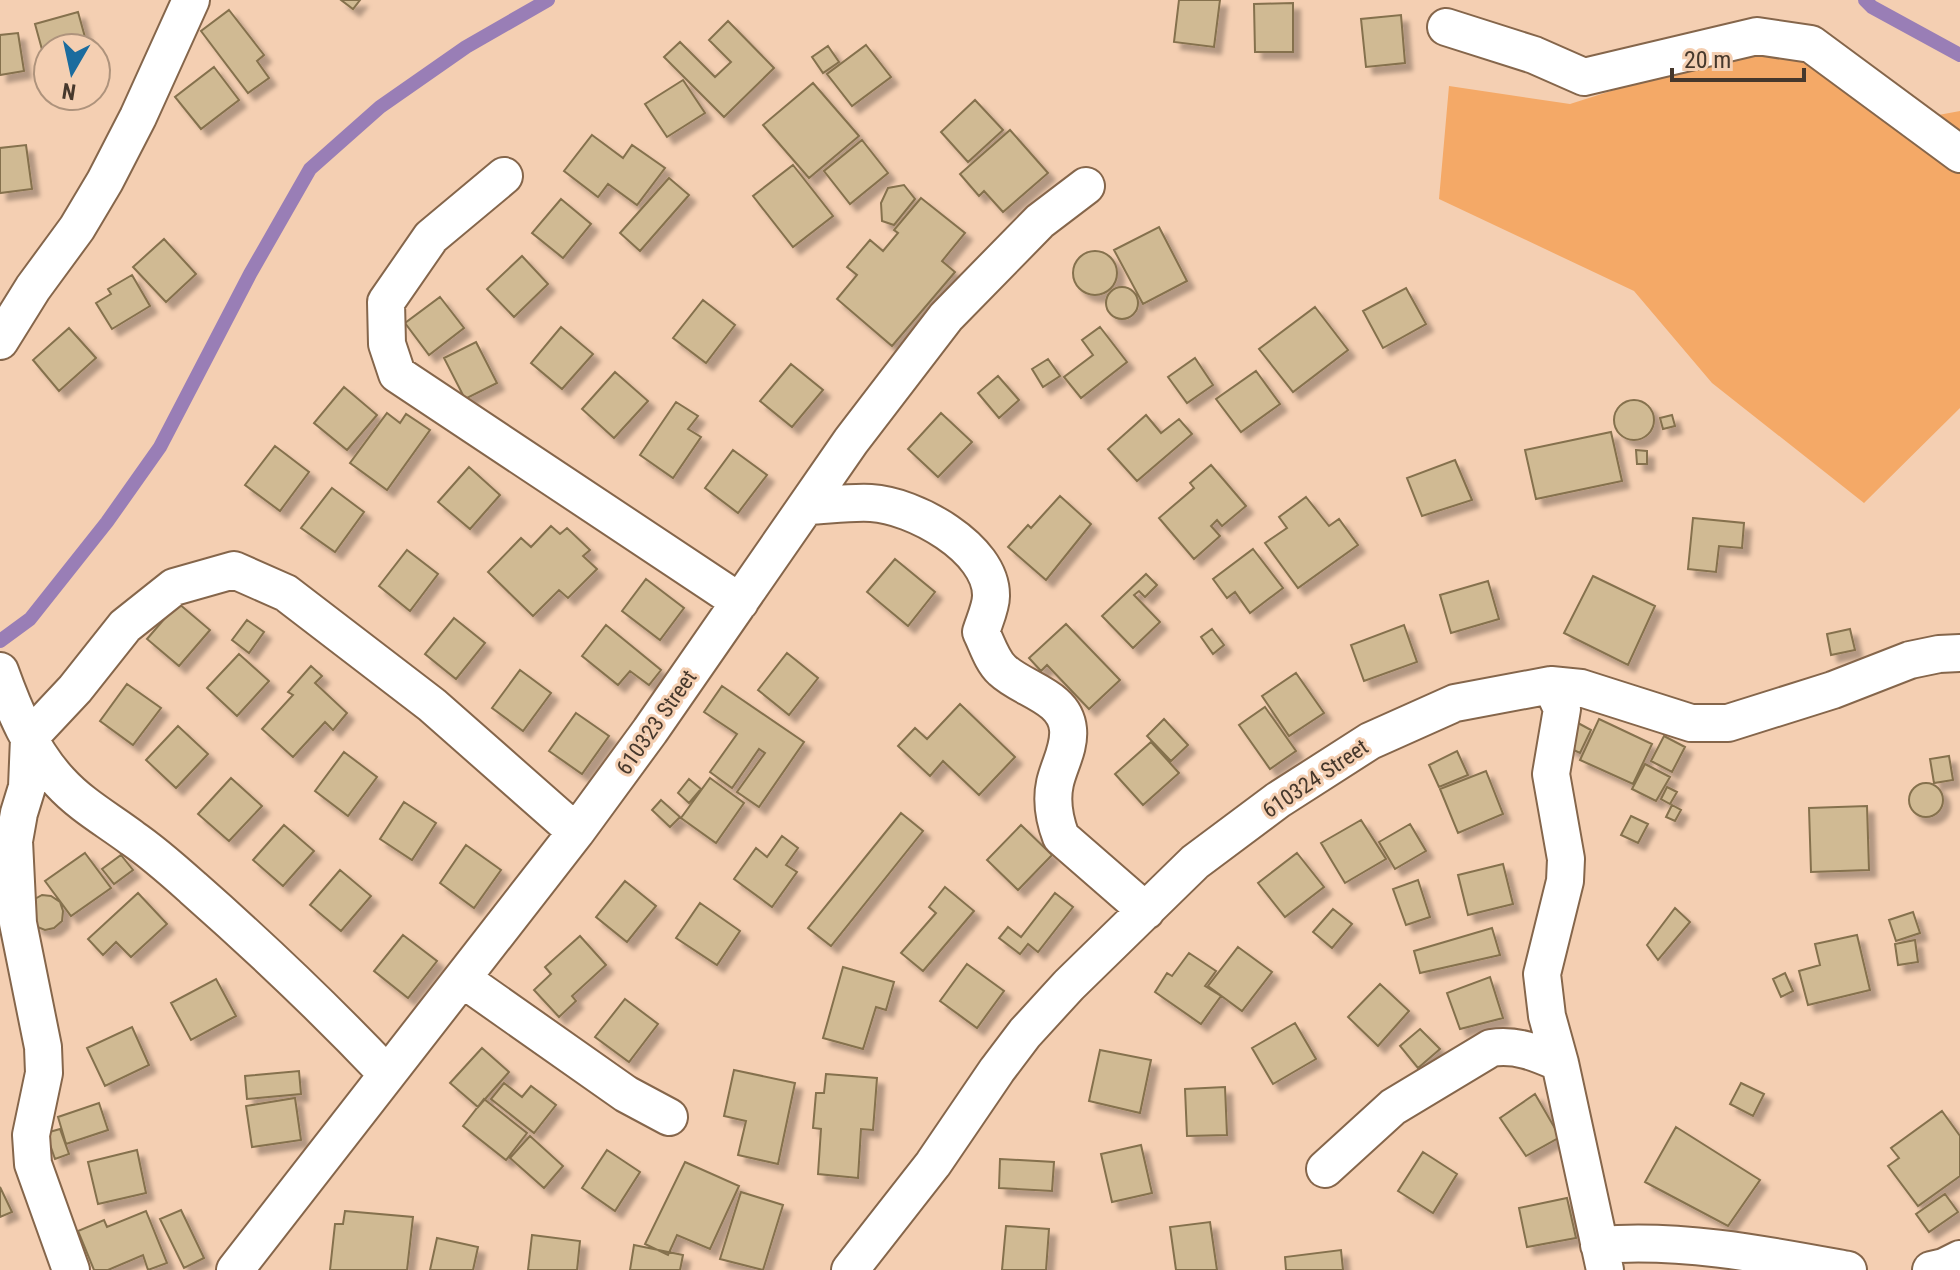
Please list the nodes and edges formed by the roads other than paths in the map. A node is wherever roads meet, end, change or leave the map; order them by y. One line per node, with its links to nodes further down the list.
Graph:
1 (191, 0): 6 (street)
2 (1446, 27): 3 (street)
3 (1960, 154)
4 (504, 176): 8 (street)
5 (1086, 186): 7 (street, 610323 Street)
6 (0, 341)
7 (808, 506): 8 (street, 610323 Street); 14 (street)
8 (740, 602): 13 (street, 610323 Street)
9 (1960, 653): 10 (street, 610324 Street)
10 (1551, 685): 14 (street, 610324 Street); 17 (street)
11 (5, 686): 12 (street)
12 (29, 738): 13 (street); 15 (street); 18 (street)
13 (576, 832): 16 (street, 610323 Street)
14 (1146, 911): 25 (street, 610324 Street)
15 (13, 979): 23 (street)
16 (464, 980): 18 (street, 610323 Street); 19 (street)
17 (1560, 1063): 20 (street); 21 (street)
18 (386, 1073): 24 (street, 610323 Street)
19 (669, 1117)
20 (1325, 1169)
21 (1602, 1257): 26 (street)
22 (1960, 1259): 27 (street)
23 (71, 1270)
24 (235, 1270)
25 (850, 1270)
26 (1848, 1270)
27 (1931, 1270)

